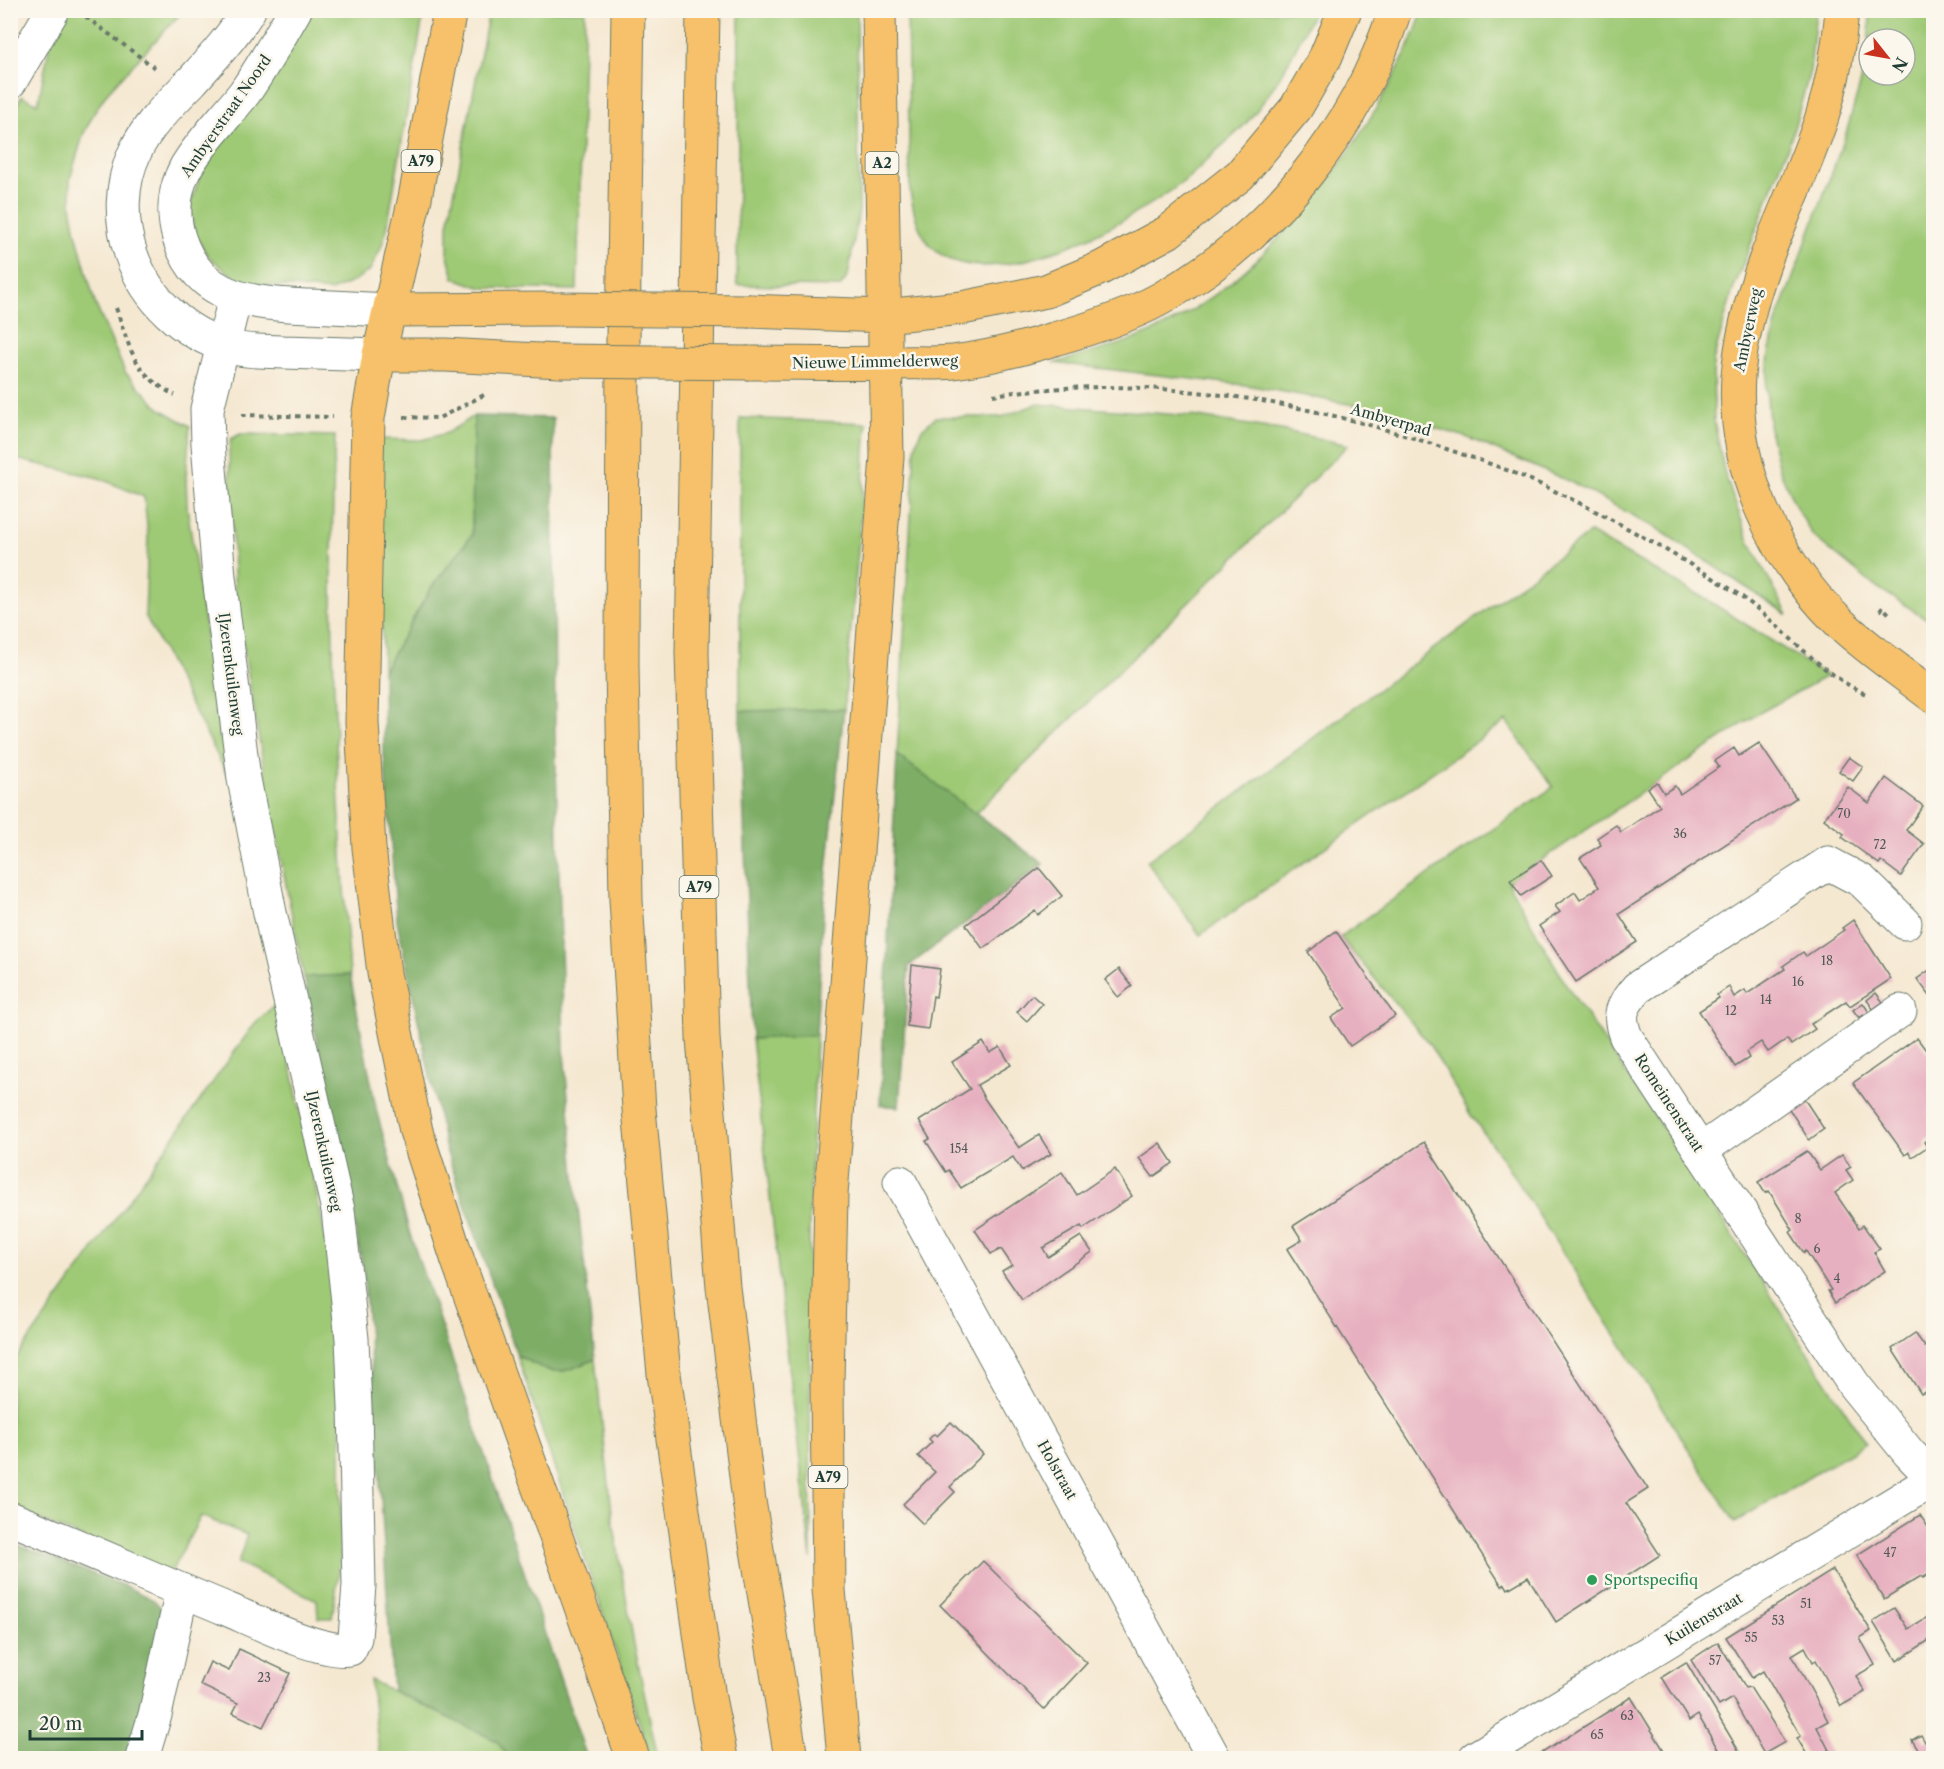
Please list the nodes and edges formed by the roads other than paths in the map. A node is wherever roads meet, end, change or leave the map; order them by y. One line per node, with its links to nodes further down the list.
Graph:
1 (53, 10): 11 (street)
2 (249, 10): 15 (street)
3 (295, 10): 12 (street, Ambyerstraat Noord)
4 (450, 10): 13 (main road, A79)
5 (628, 10): 28 (main road)
6 (703, 10): 29 (main road, A79)
7 (879, 10): 14 (main road, A2)
8 (1345, 10): 14 (main road)
9 (1395, 10): 17 (main road, Nieuwe Limmelderweg)
10 (1842, 10): 18 (main road, Ambyerweg)
11 (10, 82)
12 (235, 298): 13 (street, Ambyerstraat Noord); 15 (street, IJzerenkuilenweg)
13 (390, 310): 14 (main road, bridge); 16 (main road)
14 (884, 316): 17 (main road)
15 (223, 345): 16 (street); 25 (street, IJzerenkuilenweg)
16 (379, 355): 17 (main road, Nieuwe Limmelderweg, bridge); 27 (main road)
17 (884, 363): 30 (main road, A79)
18 (1934, 697)
19 (1905, 923): 21 (street, Romeinenstraat)
20 (1900, 1011): 21 (street)
21 (1700, 1151): 23 (street, Romeinenstraat)
22 (900, 1182): 31 (street, Holstraat)
23 (1934, 1479): 32 (street, Kuilenstraat)
24 (10, 1518): 25 (street, IJzerenkuilenweg)
25 (182, 1591): 26 (street)
26 (142, 1758)
27 (633, 1758)
28 (721, 1758)
29 (791, 1758)
30 (844, 1758)
31 (1214, 1758)
32 (1475, 1758)

